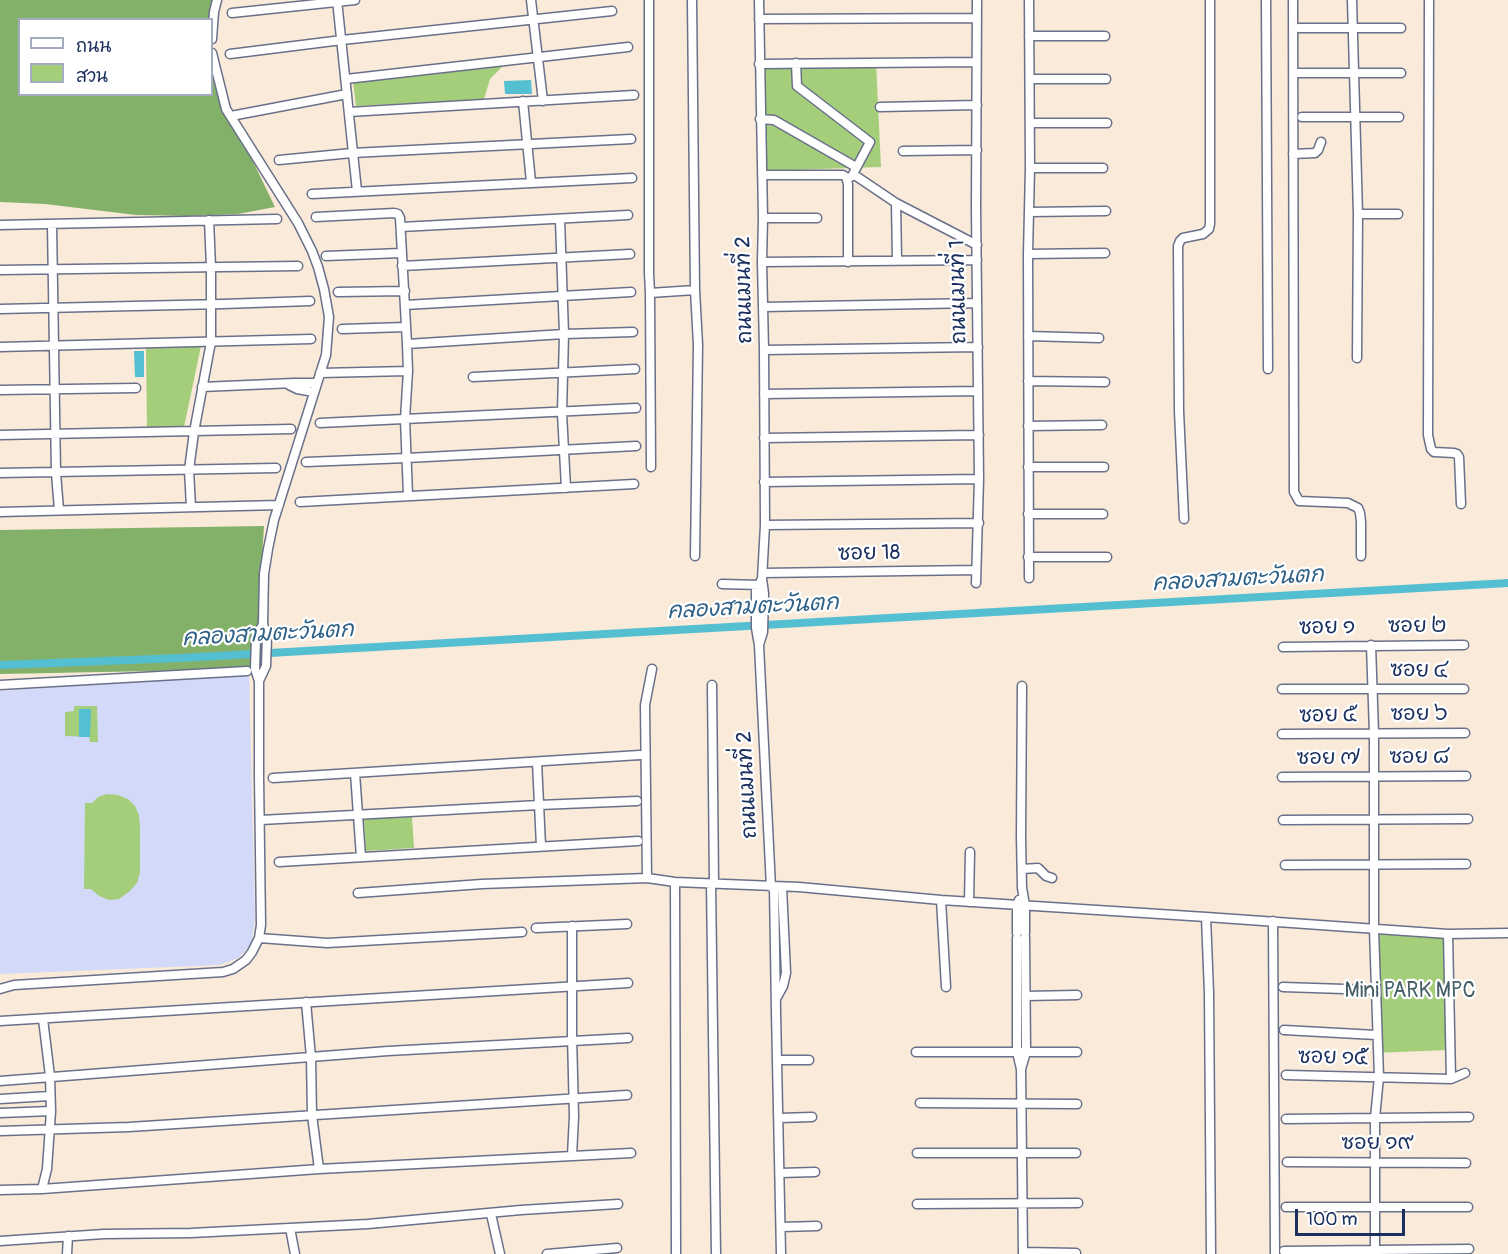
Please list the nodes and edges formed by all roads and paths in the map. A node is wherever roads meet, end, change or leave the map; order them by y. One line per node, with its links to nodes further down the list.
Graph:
1 (217, 0): 20 (street)
2 (355, 0): 14 (street)
3 (531, 0): 18 (street)
4 (649, 0): 105 (street)
5 (692, 0): 101 (street)
6 (759, 0): 19 (street, ถนนเมนที่ 2)
7 (976, 0): 17 (street, ถนนเมนที่ 1)
8 (1029, 0): 24 (street)
9 (1210, 0): 179 (street)
10 (1266, 0): 129 (street)
11 (1293, 0): 60 (street)
12 (1352, 0): 22 (street)
13 (1429, 0): 172 (street)
14 (337, 1): 16 (street); 26 (street)
15 (612, 10): 18 (street)
16 (232, 13)
17 (976, 18): 19 (street); 31 (street, ถนนเมนที่ 1)
18 (533, 19): 26 (street); 29 (street)
19 (759, 19): 33 (street, ถนนเมนที่ 2)
20 (213, 26)
21 (1299, 28): 22 (street)
22 (1353, 28): 23 (street); 34 (street)
23 (1401, 28)
24 (1029, 36): 25 (street); 38 (street)
25 (1105, 36)
26 (342, 40): 28 (street); 37 (street)
27 (628, 47): 29 (street)
28 (230, 54)
29 (538, 56): 37 (street); 43 (street)
30 (213, 57): 47 (street)
31 (976, 62): 32 (street); 44 (street, ถนนเมนที่ 1)
32 (796, 63): 33 (street); 64 (street)
33 (759, 64): 51 (street, ถนนเมนที่ 2)
34 (1354, 72): 35 (street); 36 (street); 50 (street)
35 (1297, 73)
36 (1401, 73)
37 (346, 79): 40 (street)
38 (1030, 80): 39 (street); 52 (street)
39 (1106, 80)
40 (347, 94): 46 (street); 47 (street)
41 (634, 95): 43 (street)
42 (523, 101): 43 (street); 46 (street); 56 (street)
43 (543, 101)
44 (977, 105): 45 (street); 57 (street, ถนนเมนที่ 1)
45 (880, 106)
46 (349, 112): 59 (street)
47 (231, 116): 131 (street)
48 (1302, 117): 50 (street)
49 (1399, 117): 50 (street)
50 (1355, 118): 73 (street)
51 (760, 119): 64 (street); 65 (street, ถนนเมนที่ 2)
52 (1030, 123): 53 (street); 62 (street)
53 (1107, 123)
54 (630, 139): 56 (street)
55 (1321, 142): 60 (street)
56 (527, 144): 59 (street); 67 (street)
57 (977, 150): 58 (street); 85 (street, ถนนเมนที่ 1)
58 (903, 151)
59 (352, 153): 61 (street); 68 (street)
60 (1293, 154): 183 (street)
61 (279, 160)
62 (1030, 168): 63 (street); 72 (street)
63 (1103, 168)
64 (852, 174): 65 (street); 70 (street); 95 (street)
65 (762, 175): 77 (street, ถนนเมนที่ 2)
66 (632, 178): 67 (street)
67 (531, 182): 68 (street)
68 (357, 191): 69 (street)
69 (312, 194)
70 (896, 203): 85 (street); 92 (street)
71 (1106, 211): 72 (street)
72 (1029, 212): 89 (street)
73 (1358, 214): 74 (street); 127 (street)
74 (1398, 214)
75 (628, 215): 81 (street)
76 (316, 217): 84 (street)
77 (763, 218): 78 (street); 94 (street, ถนนเมนที่ 2)
78 (817, 218)
79 (277, 219): 80 (street)
80 (209, 220): 82 (street); 98 (street)
81 (560, 220): 84 (street); 91 (street)
82 (52, 224): 83 (street); 99 (street)
83 (0, 225)
84 (401, 227): 86 (street)
85 (977, 245): 93 (street, ถนนเมนที่ 1)
86 (401, 253): 90 (street); 97 (street)
87 (1105, 253): 89 (street)
88 (630, 254): 91 (street)
89 (1028, 254): 118 (street)
90 (326, 256)
91 (561, 258): 97 (street); 106 (street)
92 (897, 260): 93 (street); 95 (street)
93 (977, 260): 108 (street, ถนนเมนที่ 1)
94 (762, 262): 95 (street); 111 (street, ถนนเมนที่ 2)
95 (848, 262)
96 (298, 266): 98 (street)
97 (402, 266): 102 (street)
98 (212, 267): 99 (street); 109 (street)
99 (52, 269): 100 (street); 112 (street)
100 (0, 270)
101 (695, 290): 105 (street); 182 (street)
102 (405, 291): 103 (street); 110 (street)
103 (338, 292)
104 (632, 292): 106 (street)
105 (650, 292): 159 (street)
106 (562, 296): 110 (street); 117 (street)
107 (310, 301): 109 (street)
108 (977, 303): 111 (street); 125 (street, ถนนเมนที่ 1)
109 (212, 304): 112 (street); 121 (street)
110 (405, 305): 114 (street)
111 (764, 307): 126 (street, ถนนเมนที่ 2)
112 (53, 308): 113 (street); 124 (street)
113 (0, 309)
114 (406, 327): 115 (street); 122 (street)
115 (342, 329)
116 (633, 332): 117 (street)
117 (564, 334): 122 (street); 132 (street)
118 (1028, 336): 119 (street); 134 (street)
119 (1099, 338)
120 (311, 339): 121 (street)
121 (211, 342): 124 (street); 136 (street)
122 (407, 344): 130 (street)
123 (0, 346): 124 (street)
124 (53, 346): 140 (street)
125 (978, 347): 126 (street); 141 (street, ถนนเมนที่ 1)
126 (764, 350): 142 (street, ถนนเมนที่ 2)
127 (1357, 358)
128 (635, 369): 132 (street)
129 (1268, 369)
130 (408, 371): 131 (street); 145 (street)
131 (320, 373): 138 (street)
132 (563, 373): 133 (street); 144 (street)
133 (473, 377)
134 (1028, 381): 135 (street); 148 (street)
135 (1105, 382)
136 (202, 387): 138 (street); 150 (street)
137 (136, 388): 140 (street)
138 (315, 388): 173 (street)
139 (0, 390): 140 (street)
140 (55, 390): 151 (street)
141 (978, 391): 142 (street); 153 (street, ถนนเมนที่ 1)
142 (764, 394): 154 (street, ถนนเมนที่ 2)
143 (636, 408): 144 (street)
144 (562, 412): 145 (street); 156 (street)
145 (405, 419): 146 (street); 157 (street)
146 (320, 423)
147 (1102, 425): 148 (street)
148 (1028, 426): 160 (street)
149 (291, 429): 150 (street)
150 (194, 432): 151 (street); 163 (street)
151 (56, 434): 152 (street); 164 (street)
152 (0, 435)
153 (979, 435): 154 (street); 166 (street, ถนนเมนที่ 1)
154 (764, 438): 167 (street, ถนนเมนที่ 2)
155 (636, 446): 156 (street)
156 (564, 450): 157 (street); 169 (street)
157 (407, 458): 158 (street); 170 (street)
158 (306, 462)
159 (651, 467)
160 (1028, 467): 161 (street); 177 (street)
161 (1104, 467)
162 (276, 468): 163 (street)
163 (189, 470): 164 (street); 174 (street)
164 (56, 472): 165 (street); 175 (street)
165 (0, 473)
166 (979, 479): 167 (street); 180 (street, ถนนเมนที่ 1)
167 (764, 482): 181 (street, ถนนเมนที่ 2)
168 (634, 484): 169 (street)
169 (566, 488): 170 (street)
170 (408, 495): 171 (street)
171 (300, 502)
172 (1461, 504)
173 (279, 505): 174 (street); 191 (street)
174 (191, 507): 175 (street)
175 (59, 510): 176 (street)
176 (0, 512)
177 (1028, 514): 178 (street); 184 (street)
178 (1103, 514)
179 (1184, 519)
180 (979, 523): 181 (street); 186 (street, ถนนเมนที่ 1)
181 (765, 525): 188 (street, ถนนเมนที่ 2)
182 (695, 556)
183 (1361, 556)
184 (1028, 557): 185 (street); 187 (street)
185 (1107, 557)
186 (976, 570): 188 (street, ซอย 18); 190 (street, ถนนเมนที่ 1)
187 (1029, 578)
188 (762, 581): 189 (street, ซอย 18); 235 (street, ถนนเมนที่ 2)
189 (722, 584)
190 (976, 584)
191 (262, 633): 192 (street); 197 (street); 198 (street)
192 (301, 633)
193 (1371, 645): 194 (street, ซอย ๒); 195 (street, ซอย ๑); 202 (street)
194 (1464, 645)
195 (1283, 647)
196 (652, 669): 231 (street)
197 (251, 670): 198 (street); 199 (street)
198 (259, 681): 219 (street)
199 (0, 685)
200 (712, 685): 234 (street)
201 (1022, 686): 230 (street)
202 (1373, 688): 203 (street, ซอย ๔); 204 (street, ซอย ๔); 205 (street)
203 (1282, 689)
204 (1464, 689)
205 (1374, 733): 206 (street, ซอย ๖); 207 (street, ซอย ๕); 213 (street)
206 (1465, 733)
207 (1282, 734)
208 (639, 755): 209 (street)
209 (537, 762): 210 (street); 216 (street)
210 (355, 773): 214 (street); 217 (street)
211 (1466, 776): 213 (street, ซอย ๘)
212 (1282, 777): 213 (street, ซอย ๗)
213 (1373, 777): 221 (street)
214 (273, 778)
215 (637, 801): 216 (street)
216 (539, 805): 217 (street); 223 (street)
217 (358, 815): 219 (street); 225 (street)
218 (1468, 819): 221 (street)
219 (261, 820): 250 (street)
220 (1283, 820): 221 (street)
221 (1373, 820): 227 (street)
222 (638, 841): 223 (street)
223 (542, 846): 225 (street)
224 (970, 852): 238 (street)
225 (361, 856): 226 (street)
226 (279, 861)
227 (1374, 864): 228 (street); 229 (street); 245 (street)
228 (1466, 864)
229 (1285, 865)
230 (1022, 869): 232 (street); 239 (street)
231 (647, 878): 233 (street); 236 (street)
232 (1052, 878)
233 (675, 882): 234 (street); 333 (street)
234 (713, 883): 235 (street); 334 (street)
235 (776, 887): 237 (street); 272 (street, ถนนเมนที่ 2)
236 (358, 893)
237 (941, 900): 238 (street); 255 (street)
238 (969, 902): 239 (street)
239 (1021, 905): 240 (street); 249 (street)
240 (1206, 917): 241 (street); 336 (street)
241 (1274, 921): 245 (street); 337 (street)
242 (627, 924): 243 (street)
243 (572, 926): 244 (street); 254 (street)
244 (537, 928)
245 (1374, 929): 248 (street); 258 (street)
246 (522, 932): 250 (street)
247 (1508, 933): 248 (street)
248 (1448, 934): 278 (street)
249 (1021, 935): 260 (street); 269 (street)
250 (259, 938): 253 (street)
251 (0, 981): 253 (street)
252 (628, 983): 254 (street)
253 (14, 985): 257 (street)
254 (572, 986): 261 (street); 267 (street)
255 (946, 987)
256 (1283, 987): 258 (street)
257 (0, 989)
258 (1375, 990): 265 (street)
259 (1077, 995): 260 (street)
260 (1026, 996): 269 (street)
261 (306, 1002): 262 (street); 271 (street)
262 (43, 1019): 263 (street); 276 (street)
263 (0, 1021)
264 (1284, 1030): 265 (street)
265 (1377, 1035): 277 (street)
266 (628, 1038): 267 (street)
267 (572, 1041): 271 (street); 283 (street)
268 (916, 1052): 269 (street)
269 (1022, 1052): 270 (street); 285 (street)
270 (1077, 1052)
271 (311, 1057): 276 (street); 289 (street)
272 (777, 1060): 273 (street); 292 (street)
273 (809, 1060)
274 (1465, 1073): 278 (street)
275 (1287, 1075): 277 (street, ซอย ๑๕)
276 (50, 1076): 279 (street); 280 (street)
277 (1379, 1077): 278 (street, ซอย ๑๕); 293 (street)
278 (1451, 1079)
279 (0, 1081)
280 (50, 1095): 282 (street); 287 (street)
281 (627, 1095): 283 (street)
282 (0, 1099)
283 (573, 1099): 289 (street); 301 (street)
284 (920, 1103): 285 (street)
285 (1022, 1103): 286 (street); 299 (street)
286 (1077, 1104)
287 (51, 1111): 288 (street); 295 (street)
288 (0, 1113)
289 (312, 1115): 295 (street); 305 (street)
290 (812, 1117): 292 (street)
291 (1469, 1117): 293 (street)
292 (779, 1118): 307 (street)
293 (1375, 1118): 294 (street); 303 (street)
294 (1286, 1119)
295 (50, 1130): 296 (street); 308 (street)
296 (0, 1131)
297 (631, 1153): 301 (street)
298 (917, 1153): 299 (street)
299 (1022, 1153): 300 (street); 313 (street)
300 (1076, 1153)
301 (572, 1156): 305 (street)
302 (1287, 1162): 303 (street, ซอย ๑๙)
303 (1375, 1162): 304 (street, ซอย ๑๙); 315 (street)
304 (1466, 1163)
305 (319, 1169): 308 (street)
306 (815, 1172): 307 (street)
307 (780, 1173): 319 (street)
308 (42, 1189): 309 (street)
309 (0, 1190)
310 (1078, 1203): 313 (street)
311 (618, 1204): 317 (street)
312 (917, 1204): 313 (street)
313 (1023, 1204): 328 (street)
314 (1286, 1207): 315 (street)
315 (1375, 1207): 316 (street); 327 (street)
316 (1468, 1207)
317 (491, 1214): 320 (street); 331 (street)
318 (817, 1226): 319 (street)
319 (781, 1227): 335 (street)
320 (290, 1228): 321 (street); 330 (street)
321 (68, 1236): 322 (street); 329 (street)
322 (0, 1240)
323 (617, 1248): 332 (street)
324 (1469, 1249): 327 (street)
325 (1284, 1251): 327 (street)
326 (1076, 1252): 328 (street)
327 (1375, 1252)
328 (1023, 1253)
329 (68, 1254)
330 (295, 1254)
331 (500, 1254)
332 (547, 1254)
333 (676, 1254)
334 (716, 1254)
335 (781, 1254)
336 (1211, 1254)
337 (1275, 1254)

